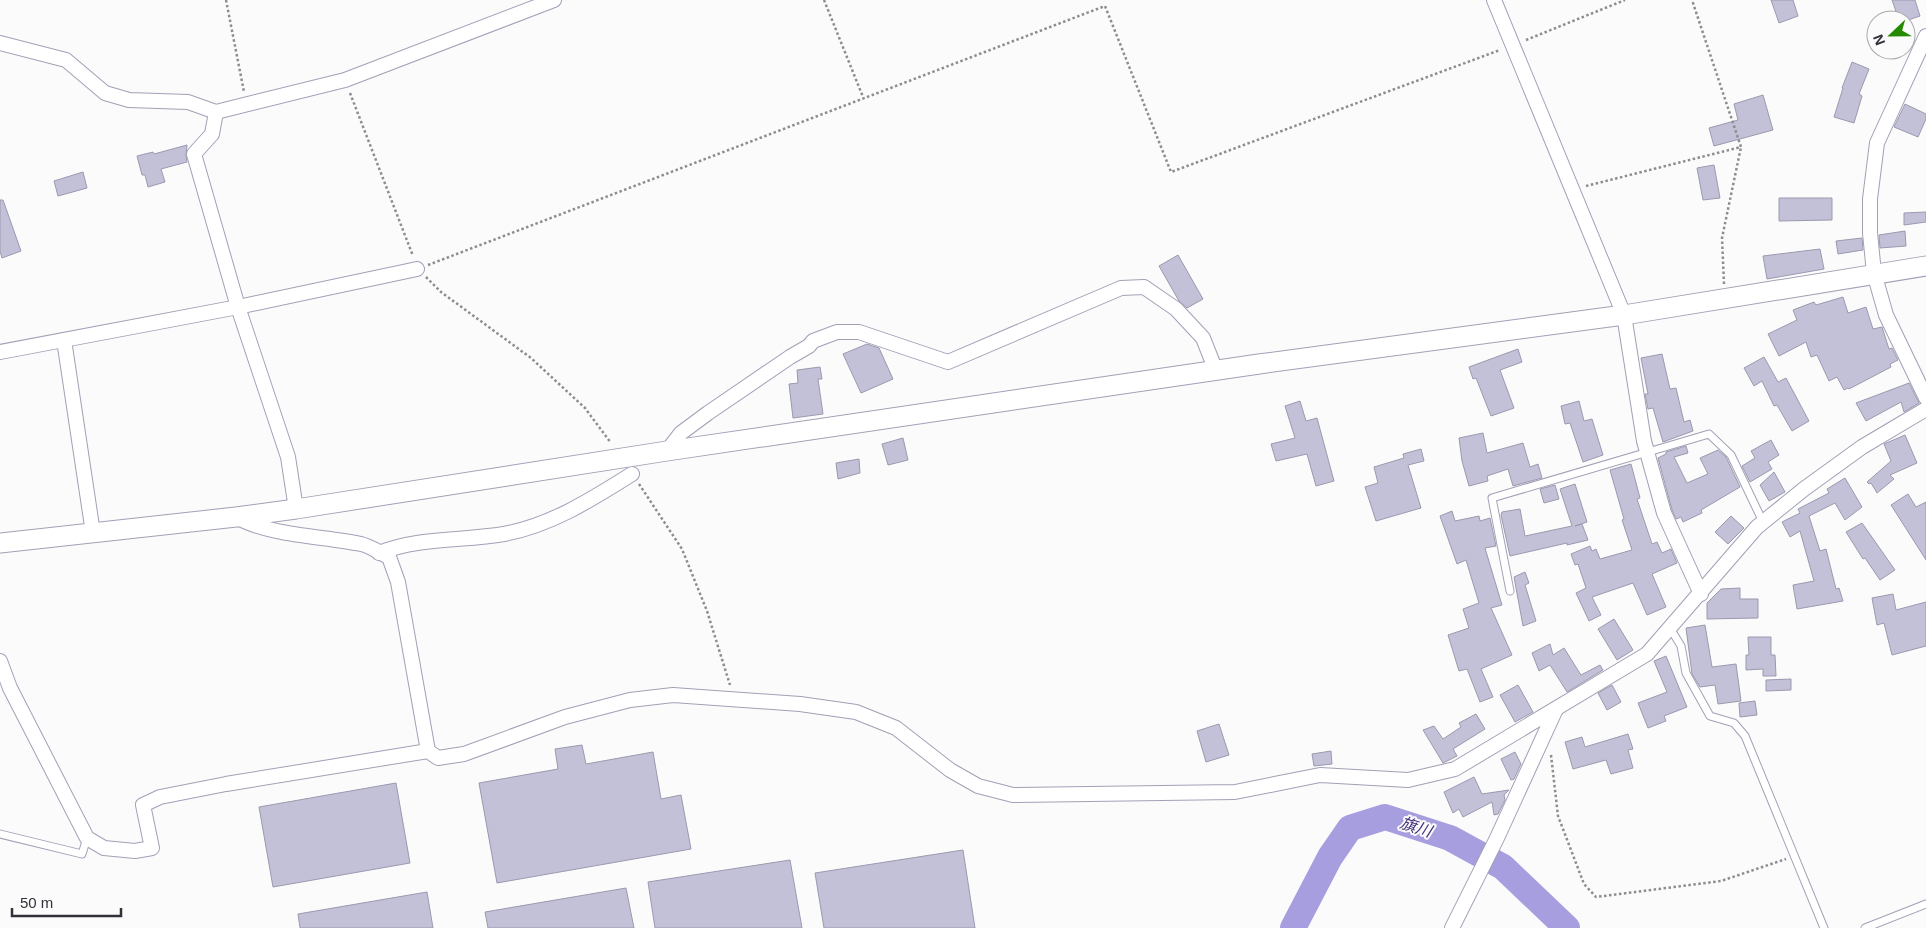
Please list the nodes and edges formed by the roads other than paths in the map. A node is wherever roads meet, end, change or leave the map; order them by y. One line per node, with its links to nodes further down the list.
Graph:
1 (554, 0): 5 (street)
2 (1494, 0): 10 (street)
3 (1926, 36): 8 (street)
4 (0, 43): 5 (street)
5 (216, 112): 9 (street)
6 (1926, 266): 8 (street)
7 (418, 269): 9 (street)
8 (1874, 273): 10 (street); 14 (street)
9 (238, 307): 11 (street); 19 (street)
10 (1624, 315): 13 (street); 17 (street)
11 (64, 340): 12 (street); 22 (street)
12 (0, 352)
13 (1216, 371): 16 (street); 16 (street)
14 (1926, 398)
15 (1926, 409): 21 (street)
16 (667, 451): 18 (street)
17 (1647, 452): 21 (lane); 25 (lane); 26 (street)
18 (628, 466): 19 (street); 24 (street)
19 (296, 509): 20 (street)
20 (236, 517): 22 (street); 24 (street)
21 (1763, 522): 26 (street)
22 (92, 533): 23 (street)
23 (0, 543)
24 (379, 553): 30 (street)
25 (1510, 591)
26 (1701, 594): 27 (street)
27 (1670, 628): 29 (street); 35 (lane)
28 (0, 661): 32 (street)
29 (1556, 709): 30 (street); 34 (street)
30 (428, 751): 32 (street)
31 (0, 834): 32 (lane)
32 (87, 838)
33 (1926, 904): 36 (lane)
34 (1452, 928)
35 (1824, 928)
36 (1865, 928)

